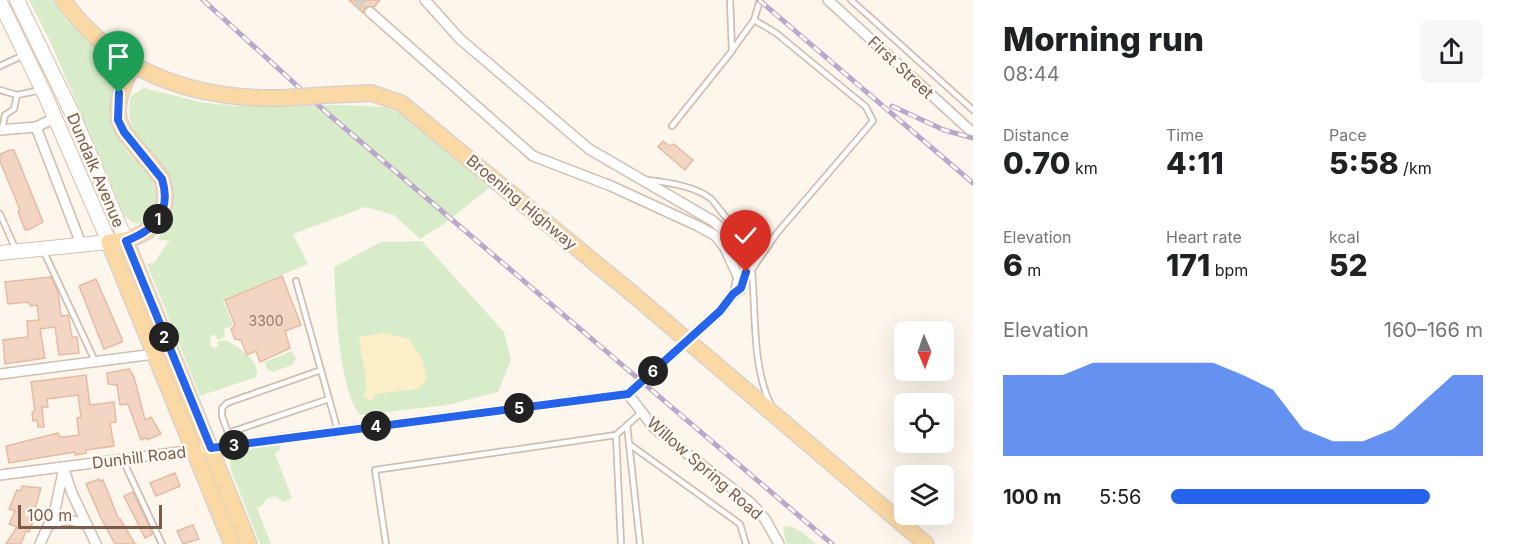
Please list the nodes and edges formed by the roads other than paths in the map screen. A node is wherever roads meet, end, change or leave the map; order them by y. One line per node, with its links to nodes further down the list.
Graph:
1 (63, 0): 14 (main road, Broening Highway)
2 (425, 0): 26 (street)
3 (730, 0): 12 (lane)
4 (760, 0): 10 (lane)
5 (828, 0): 25 (street, First Street)
6 (851, 0): 19 (lane)
7 (0, 2): 11 (main road, Dundalk Avenue)
8 (20, 6): 11 (main road); 28 (main road, Dundalk Avenue)
9 (370, 12): 34 (street)
10 (754, 20): 12 (lane); 34 (lane)
11 (4, 21): 13 (main road, Dundalk Avenue)
12 (732, 51): 22 (lane)
13 (26, 54): 15 (lane); 16 (main road, Dundalk Avenue)
14 (133, 65): 28 (main road); 36 (main road, Broening Highway, bridge)
15 (0, 66)
16 (42, 89): 18 (lane); 21 (main road, Dundalk Avenue)
17 (0, 90): 18 (lane)
18 (17, 95): 20 (lane)
19 (973, 110)
20 (2, 114): 24 (lane)
21 (55, 118): 23 (street); 29 (main road, Dundalk Avenue)
22 (672, 126)
23 (36, 127): 24 (street); 30 (street)
24 (1, 130)
25 (973, 133)
26 (639, 179): 34 (street); 34 (lane)
27 (0, 214): 32 (lane)
28 (126, 241): 29 (main road); 51 (main road, Dundalk Avenue)
29 (109, 242): 30 (main road); 37 (main road, Dundalk Avenue)
30 (81, 244): 31 (main road)
31 (43, 248): 32 (main road); 38 (lane)
32 (16, 251): 33 (main road)
33 (0, 253)
34 (745, 271): 36 (street); 44 (lane)
35 (296, 281): 39 (lane)
36 (686, 340): 41 (street); 44 (main road, Broening Highway)
37 (154, 354): 38 (street); 52 (main road, Dundalk Avenue)
38 (95, 361): 40 (street)
39 (321, 370): 42 (lane); 47 (lane)
40 (0, 374)
41 (628, 394): 43 (street, Willow Spring Road); 46 (street, Dunhill Road)
42 (329, 399): 46 (lane); 47 (lane)
43 (642, 412): 45 (lane); 67 (street, Willow Spring Road)
44 (777, 417): 68 (main road, Broening Highway)
45 (627, 425): 48 (lane); 49 (lane)
46 (338, 431): 50 (street, Dunhill Road)
47 (228, 433): 50 (lane)
48 (616, 435): 63 (lane); 64 (lane)
49 (629, 444): 65 (lane); 66 (lane)
50 (232, 445): 51 (street, Dunhill Road)
51 (211, 448): 52 (street, Dunhill Road); 62 (main road, Dundalk Avenue)
52 (193, 450): 53 (street, Dunhill Road); 61 (main road, Dundalk Avenue)
53 (122, 458): 54 (street, Dunhill Road); 60 (lane)
54 (63, 467): 55 (street, Dunhill Road); 56 (street); 57 (street)
55 (0, 475)
56 (50, 525): 57 (street); 58 (street)
57 (86, 525): 59 (street)
58 (40, 544)
59 (96, 544)
60 (162, 544)
61 (232, 544)
62 (249, 544)
63 (386, 544)
64 (621, 544)
65 (640, 544)
66 (746, 544)
67 (779, 544)
68 (926, 544)

